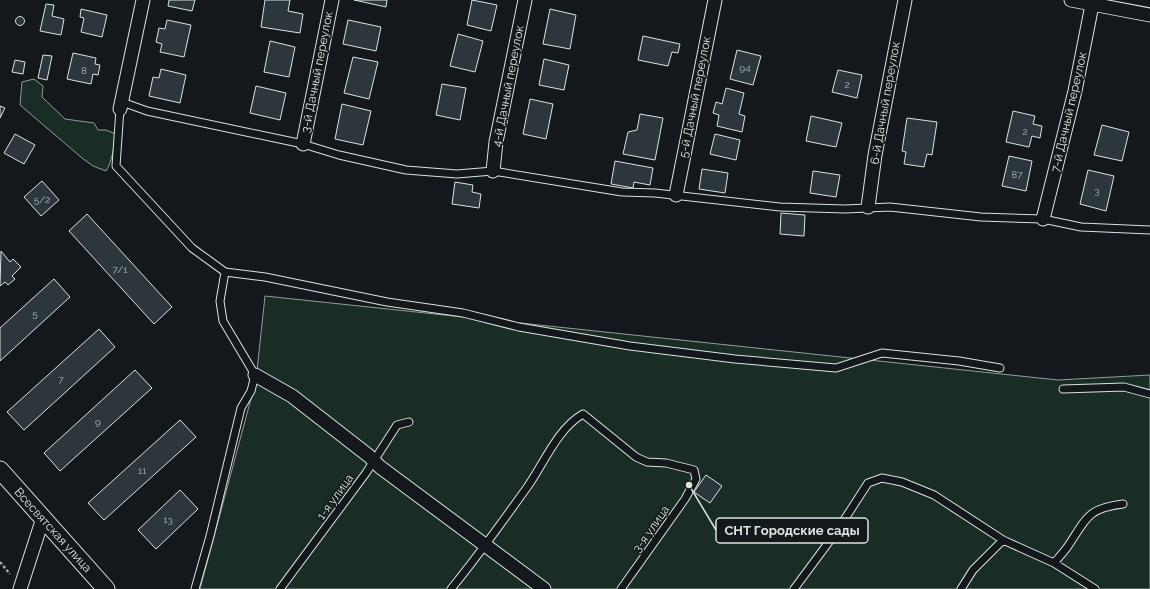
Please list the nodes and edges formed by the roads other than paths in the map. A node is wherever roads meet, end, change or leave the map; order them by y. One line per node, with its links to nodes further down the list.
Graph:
1 (144, 0): 10 (street)
2 (332, 0): 11 (street, 3-й Дачный переулок)
3 (525, 0): 12 (street, 4-й Дачный переулок)
4 (716, 0): 13 (street, 5-й Дачный переулок)
5 (905, 0): 14 (street, 6-й Дачный переулок)
6 (1071, 0): 7 (street)
7 (1092, 4): 8 (street); 15 (street, 7-й Дачный переулок)
8 (1132, 6): 9 (street)
9 (1150, 15)
10 (121, 106): 11 (lane); 17 (lane)
11 (302, 144): 12 (lane)
12 (493, 171): 13 (lane)
13 (676, 195): 14 (lane)
14 (868, 207): 15 (lane)
15 (1043, 219): 16 (lane)
16 (1150, 230)
17 (225, 272): 18 (lane); 19 (lane)
18 (1000, 368)
19 (255, 375): 23 (street); 32 (lane)
20 (1063, 389): 21 (lane)
21 (1150, 394)
22 (409, 422): 23 (lane, 1-я улица)
23 (374, 460): 28 (street); 33 (lane, 1-я улица)
24 (0, 470): 26 (street, Всесвятская улица)
25 (1123, 504): 29 (lane)
26 (43, 518): 30 (street); 31 (street, Всесвятская улица)
27 (1003, 540): 29 (lane); 37 (lane); 38 (lane)
28 (484, 544): 34 (lane); 35 (street); 36 (lane, 3-я улица)
29 (1054, 563): 39 (lane)
30 (20, 589)
31 (106, 589)
32 (195, 589)
33 (280, 589)
34 (451, 589)
35 (544, 589)
36 (621, 589)
37 (794, 589)
38 (961, 589)
39 (1095, 589)

